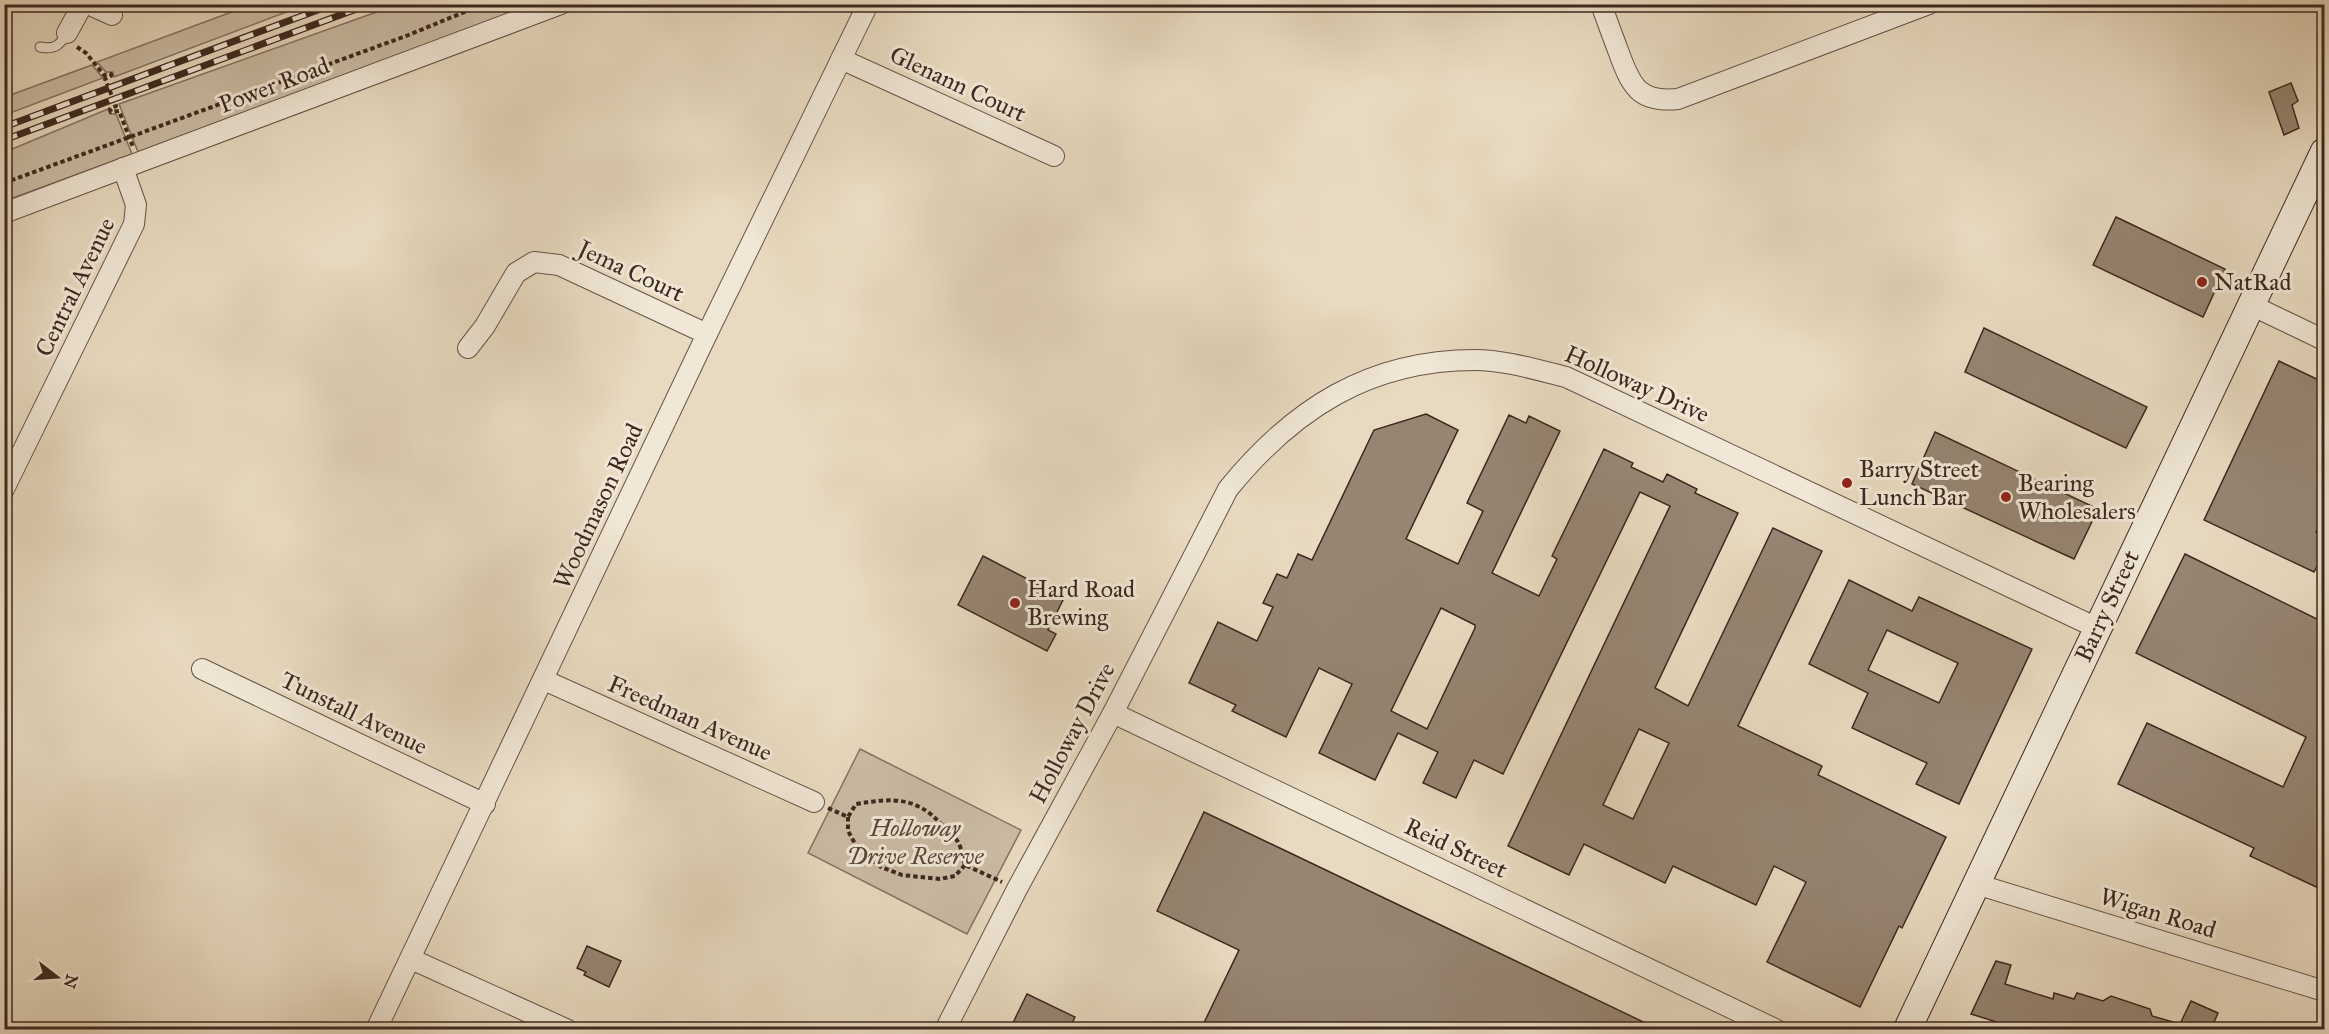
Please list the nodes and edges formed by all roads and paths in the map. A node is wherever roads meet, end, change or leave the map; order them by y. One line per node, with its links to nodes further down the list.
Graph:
1 (83, 4): 9 (street)
2 (88, 4): 8 (street)
3 (484, 4): 12 (path)
4 (561, 4): 15 (street, Power Road)
5 (868, 4): 11 (street, Woodmason Road)
6 (1601, 4): 7 (street)
7 (1929, 4)
8 (111, 15)
9 (65, 36): 10 (lane); 12 (path)
10 (40, 47)
11 (841, 59): 14 (street, Glenann Court); 19 (street, Woodmason Road)
12 (129, 137): 15 (path); 16 (path)
13 (2325, 152): 18 (main road, Barry Street)
14 (1054, 156)
15 (132, 165): 17 (street, Power Road); 22 (street, Central Avenue)
16 (4, 183)
17 (4, 213)
18 (2251, 305): 20 (street); 23 (main road, Barry Street)
19 (707, 334): 21 (street, Jema Court); 25 (street, Woodmason Road)
20 (2325, 340)
21 (468, 348)
22 (4, 489)
23 (2097, 627): 26 (street, Holloway Drive); 31 (main road, Barry Street)
24 (202, 669): 28 (street, Tunstall Avenue)
25 (544, 680): 27 (street, Freedman Avenue); 28 (street, Woodmason Road)
26 (1113, 714): 32 (street, Holloway Drive); 38 (street, Reid Street)
27 (814, 802): 29 (path)
28 (485, 804): 33 (street, Woodmason Road)
29 (848, 817): 30 (path); 30 (path)
30 (965, 865): 32 (path)
31 (1976, 884): 34 (street, Wigan Road); 39 (main road, Barry Street)
32 (1017, 889): 37 (street, Holloway Drive)
33 (411, 959): 35 (street, Woodmason Road); 36 (street)
34 (2325, 991)
35 (376, 1029)
36 (568, 1029)
37 (945, 1029)
38 (1777, 1029)
39 (1907, 1029)

